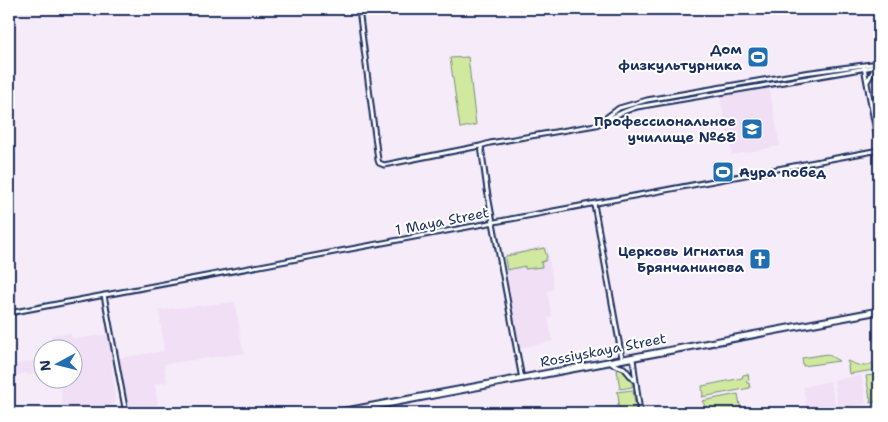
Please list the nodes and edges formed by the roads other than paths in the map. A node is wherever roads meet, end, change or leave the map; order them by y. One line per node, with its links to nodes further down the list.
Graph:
1 (359, 9): 5 (street)
2 (878, 65): 3 (street); 4 (street)
3 (864, 66): 4 (street); 5 (street)
4 (867, 82): 6 (street)
5 (481, 146): 8 (street)
6 (879, 149): 7 (street, 1 Maya Street)
7 (594, 204): 8 (street, 1 Maya Street); 12 (street)
8 (494, 223): 9 (street, 1 Maya Street); 15 (street)
9 (103, 296): 11 (street, 1 Maya Street); 17 (street)
10 (879, 311): 13 (street, Rossiyskaya Street)
11 (11, 313)
12 (622, 358): 13 (street, Rossiyskaya Street); 15 (street, Rossiyskaya Street)
13 (632, 358): 14 (street, Rossiyskaya Street); 16 (street)
14 (609, 364): 15 (street, Rossiyskaya Street); 16 (street)
15 (522, 378): 18 (street, Rossiyskaya Street); 19 (street, Rossiyskaya Street)
16 (636, 382): 20 (street)
17 (126, 413)
18 (330, 413)
19 (344, 413)
20 (640, 413)

